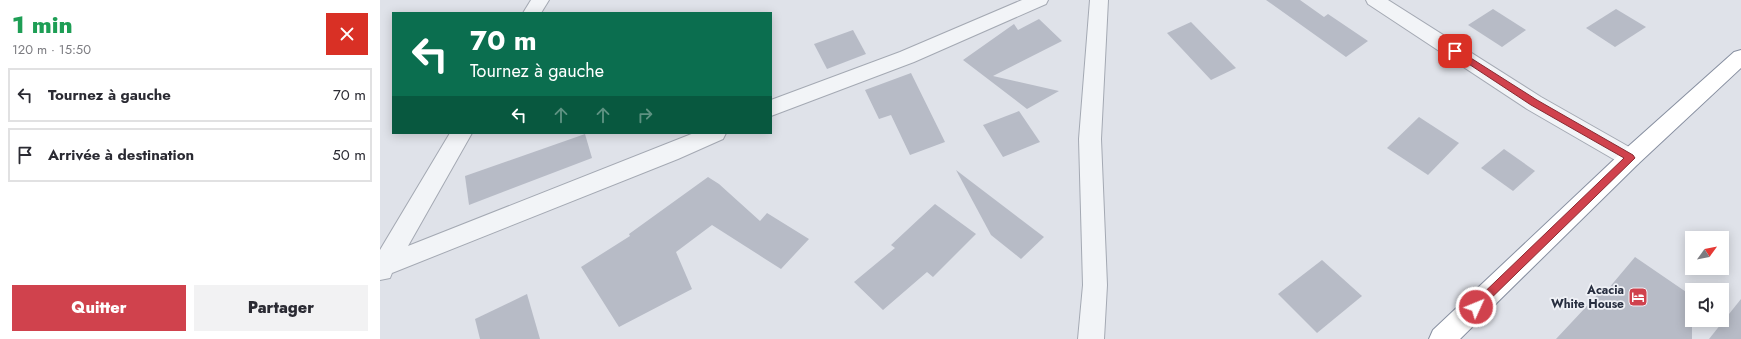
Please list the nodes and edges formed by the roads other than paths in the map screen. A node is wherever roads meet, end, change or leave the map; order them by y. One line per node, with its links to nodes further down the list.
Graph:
1 (540, 0): 5 (street)
2 (1039, 0): 7 (street)
3 (1099, 0): 12 (street)
4 (1375, 0): 10 (street)
5 (533, 12)
6 (1741, 57): 10 (highway)
7 (772, 108)
8 (460, 134): 11 (street)
9 (713, 134): 11 (street)
10 (1630, 158): 13 (highway)
11 (382, 269)
12 (1091, 339)
13 (1442, 339)

